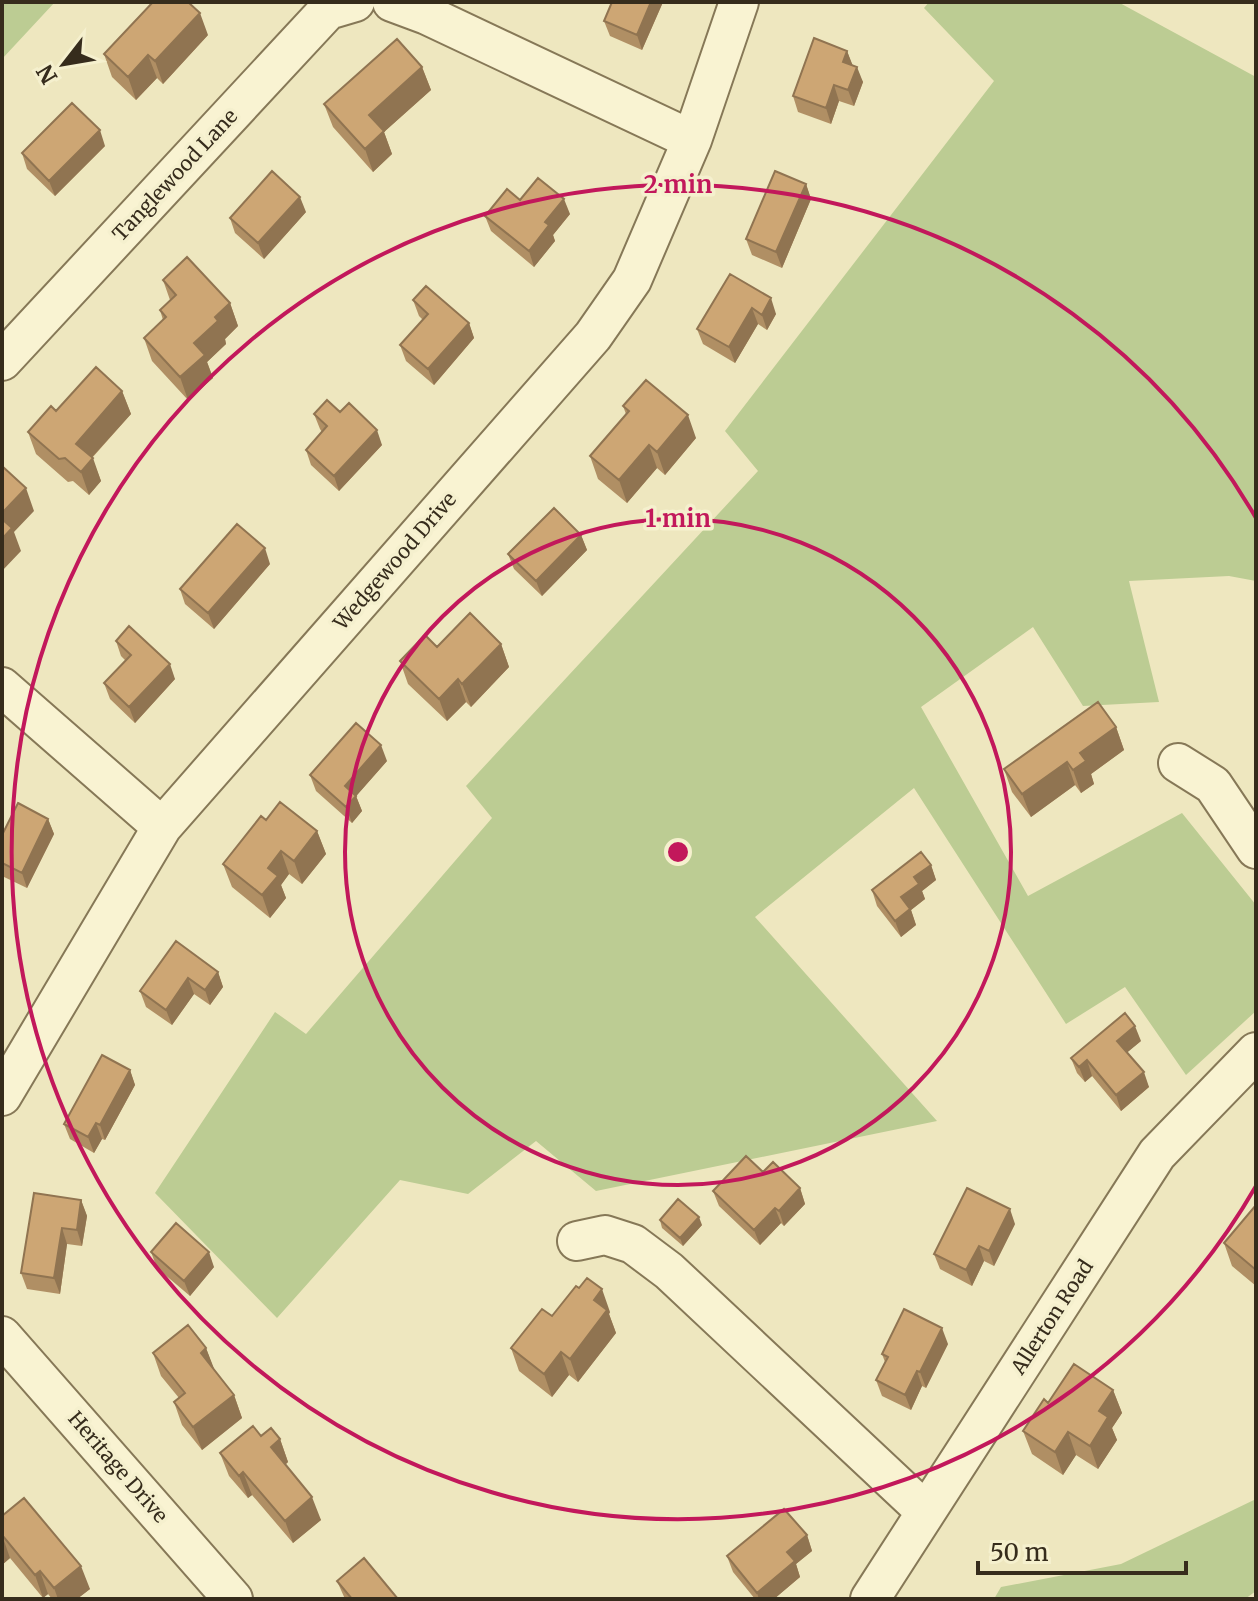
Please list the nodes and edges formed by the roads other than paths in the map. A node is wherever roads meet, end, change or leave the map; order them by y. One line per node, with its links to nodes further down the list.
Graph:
1 (355, 2): 5 (street, Tanglewood Lane)
2 (392, 2): 4 (street)
3 (739, 2): 4 (street, Wedgewood Drive)
4 (692, 140): 8 (street, Wedgewood Drive)
5 (2, 361)
6 (2, 687): 8 (street)
7 (1178, 763): 9 (street)
8 (162, 827): 11 (street, Wedgewood Drive)
9 (1256, 849)
10 (1256, 1052): 14 (street, Allerton Road)
11 (2, 1096)
12 (577, 1241): 14 (street)
13 (2, 1336): 15 (street, Heritage Drive)
14 (926, 1512): 16 (street, Allerton Road)
15 (233, 1599)
16 (870, 1599)

